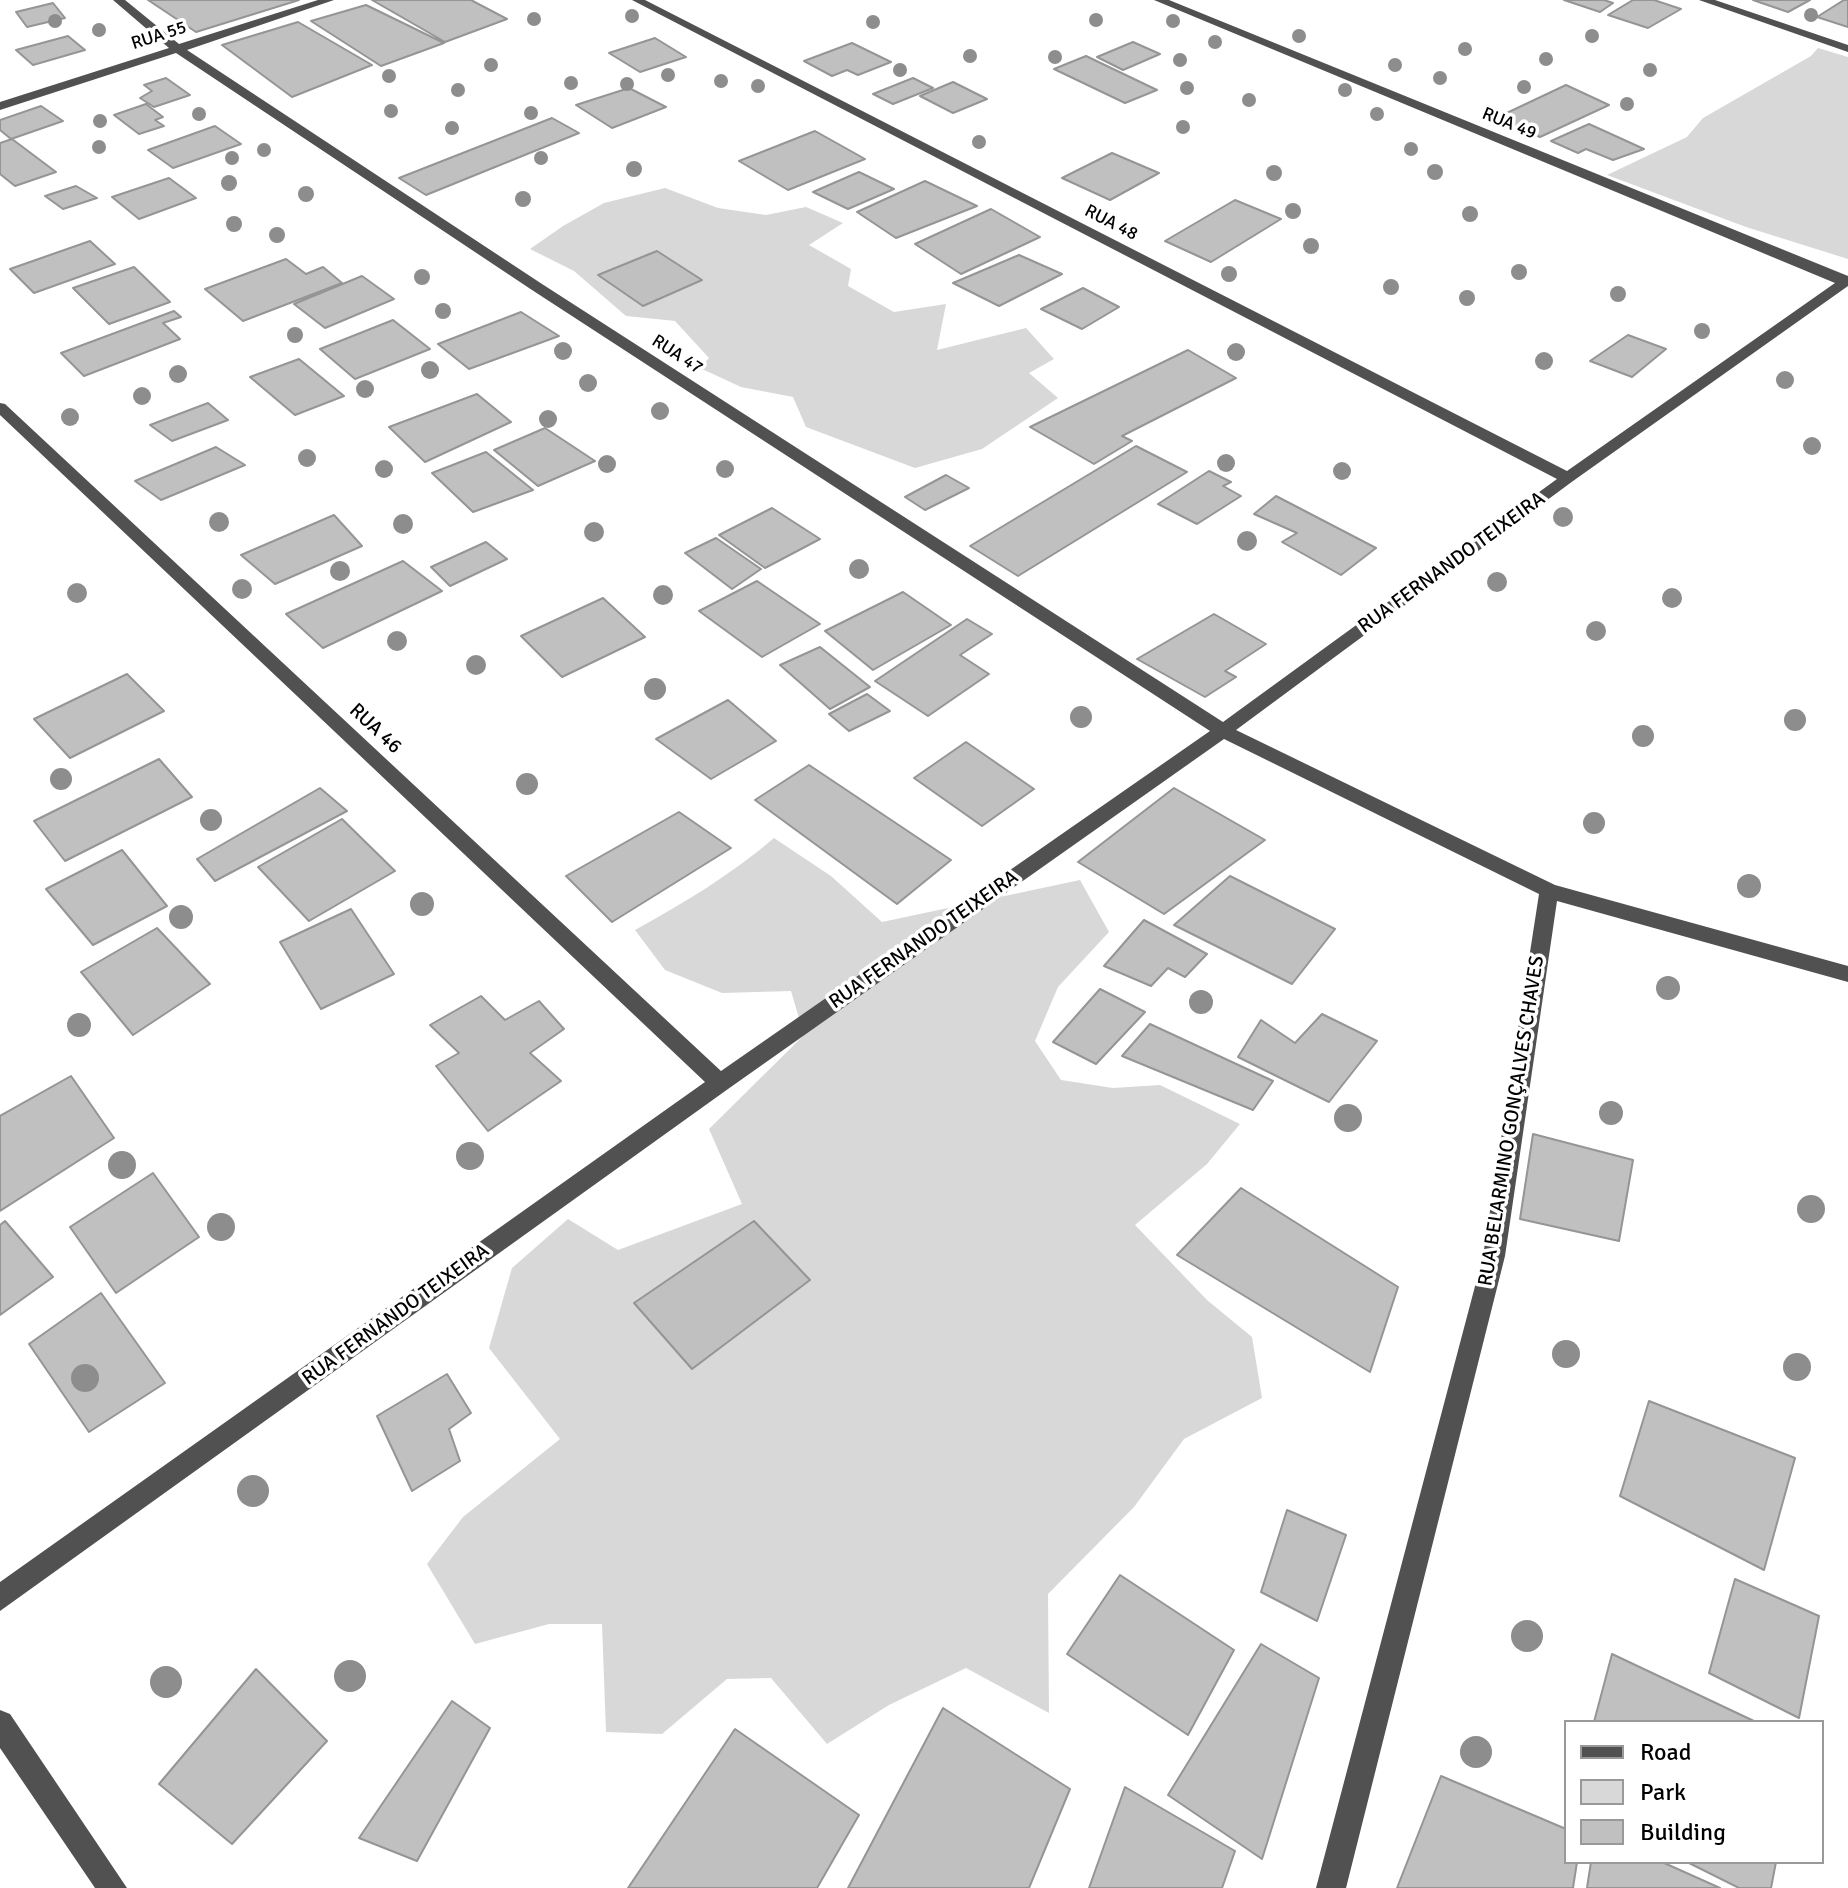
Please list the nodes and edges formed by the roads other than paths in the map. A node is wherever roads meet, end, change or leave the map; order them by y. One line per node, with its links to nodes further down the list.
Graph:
1 (118, 0): 6 (street, RUA 47)
2 (329, 0): 6 (street, RUA 55)
3 (637, 0): 11 (street, RUA 48)
4 (1159, 0): 9 (street, RUA 49)
5 (1704, 0): 7 (street)
6 (178, 49): 8 (street, RUA 55); 12 (street, RUA 47)
7 (1848, 49)
8 (0, 106)
9 (1846, 281): 11 (street, RUA FERNANDO TEIXEIRA)
10 (0, 407): 15 (street, RUA 46)
11 (1568, 478): 12 (street, RUA FERNANDO TEIXEIRA)
12 (1223, 731): 13 (street); 15 (street, RUA FERNANDO TEIXEIRA)
13 (1549, 891): 14 (street); 19 (street, RUA BELARMINO GONÇALVES CHAVES)
14 (1848, 974)
15 (720, 1083): 16 (street, RUA FERNANDO TEIXEIRA)
16 (0, 1598)
17 (0, 1724): 18 (street)
18 (112, 1888)
19 (1331, 1888)

